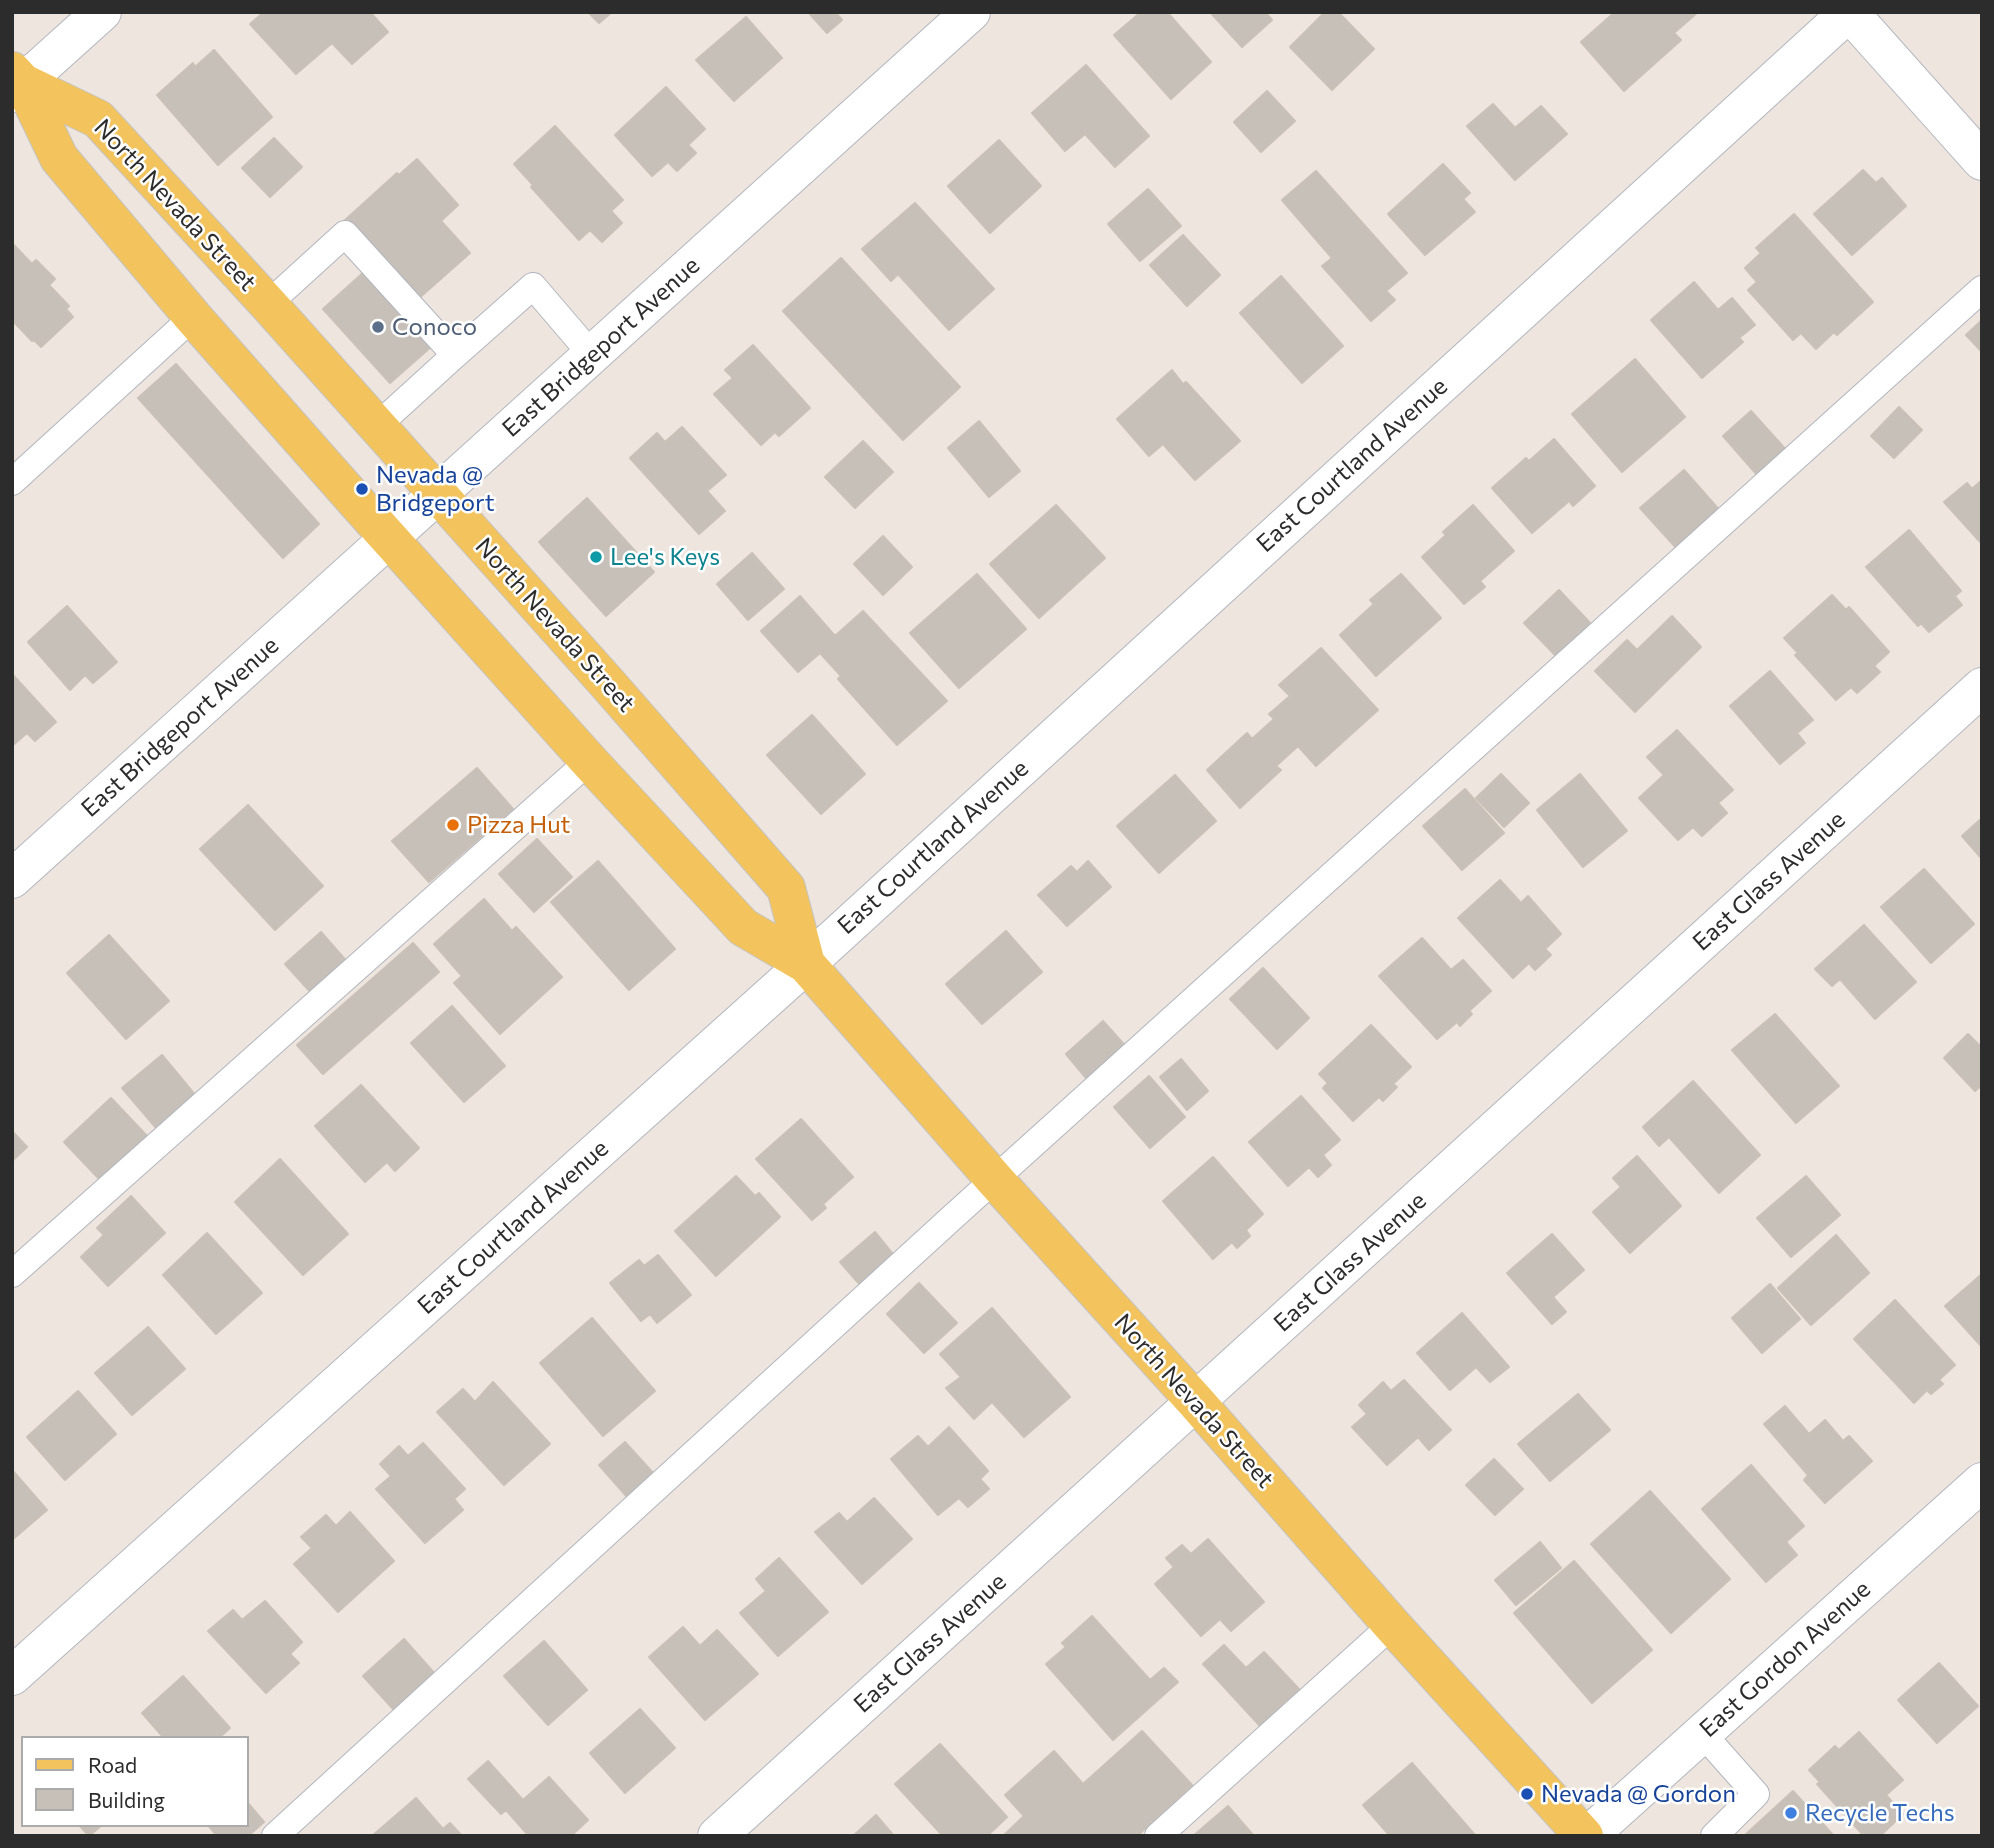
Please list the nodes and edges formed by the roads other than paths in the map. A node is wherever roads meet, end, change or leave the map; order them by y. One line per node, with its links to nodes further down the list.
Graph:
1 (102, 12): 4 (street)
2 (971, 12): 10 (street, East Bridgeport Avenue)
3 (1849, 12): 5 (street); 18 (street, East Courtland Avenue)
4 (16, 82): 7 (main road, North Nevada Street); 8 (main road, North Nevada Street)
5 (1982, 161)
6 (1982, 289): 19 (lane)
7 (268, 304): 9 (lane); 11 (main road, North Nevada Street)
8 (193, 317): 12 (lane); 14 (main road, North Nevada Street)
9 (455, 355): 10 (lane); 11 (lane)
10 (592, 355): 13 (street, East Bridgeport Avenue)
11 (377, 426): 13 (main road, North Nevada Street)
12 (12, 482)
13 (439, 494): 14 (street, East Bridgeport Avenue); 18 (main road, North Nevada Street)
14 (389, 539): 16 (main road, North Nevada Street); 17 (street, East Bridgeport Avenue)
15 (1982, 687): 21 (street, East Glass Avenue)
16 (589, 761): 18 (main road, North Nevada Street); 20 (lane)
17 (12, 879)
18 (806, 964): 19 (main road, North Nevada Street); 24 (street, East Courtland Avenue)
19 (995, 1180): 21 (main road, North Nevada Street); 26 (lane)
20 (12, 1274)
21 (1196, 1402): 23 (main road, North Nevada Street); 27 (street, East Glass Avenue)
22 (1982, 1482): 25 (street, East Gordon Avenue)
23 (1392, 1625): 28 (lane); 29 (main road, North Nevada Street)
24 (12, 1676)
25 (1702, 1733): 29 (street, East Gordon Avenue); 30 (lane)
26 (275, 1836)
27 (717, 1836)
28 (1158, 1836)
29 (1586, 1836)
30 (1714, 1836)

